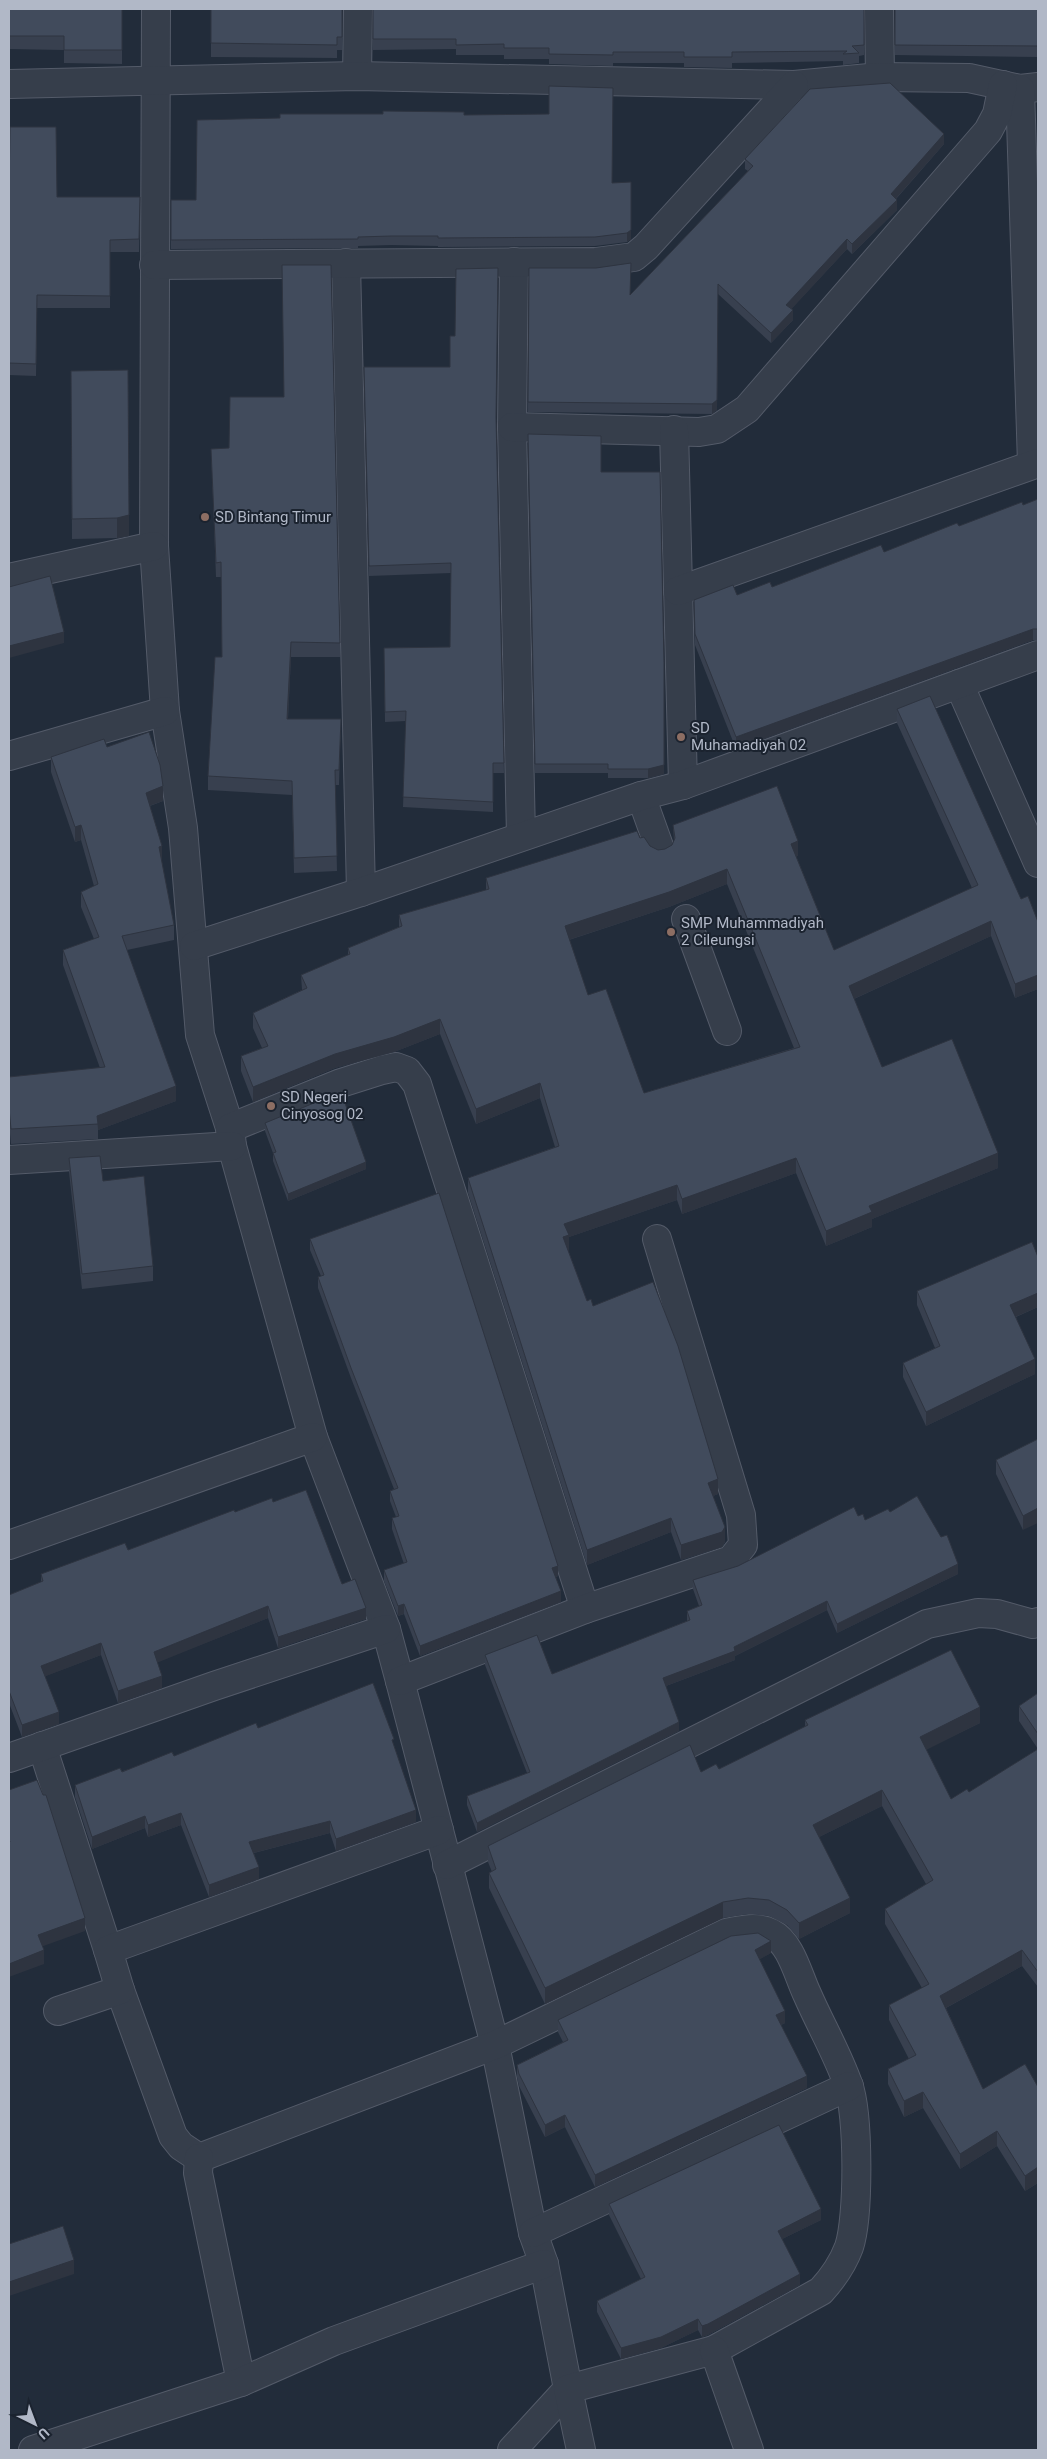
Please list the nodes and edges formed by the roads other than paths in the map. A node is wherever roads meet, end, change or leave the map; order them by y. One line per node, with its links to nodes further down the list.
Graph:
1 (156, 9): 6 (street)
2 (358, 9): 4 (street)
3 (879, 9): 5 (street)
4 (357, 76): 6 (street); 8 (street)
5 (880, 77): 8 (street); 9 (street)
6 (158, 82): 7 (street); 12 (street)
7 (9, 84)
8 (794, 85): 11 (street)
9 (1020, 87): 14 (street); 15 (street)
10 (346, 262): 11 (street); 12 (street); 28 (street)
11 (514, 262): 13 (street)
12 (154, 265): 16 (street)
13 (512, 427): 14 (street); 25 (street)
14 (674, 430): 18 (street)
15 (1035, 463): 18 (street)
16 (154, 546): 17 (street); 21 (street)
17 (9, 578)
18 (678, 590): 23 (street)
19 (1038, 655): 20 (street)
20 (959, 684): 23 (street); 27 (street)
21 (165, 711): 22 (street); 30 (street)
22 (9, 756)
23 (683, 785): 24 (street)
24 (641, 796): 25 (street); 26 (street)
25 (521, 836): 28 (street)
26 (660, 849)
27 (1038, 863)
28 (361, 892): 30 (street)
29 (686, 919): 31 (street)
30 (194, 946): 32 (street)
31 (727, 1031)
32 (231, 1137): 33 (street); 35 (street); 37 (street)
33 (9, 1160)
34 (657, 1239): 37 (street)
35 (314, 1437): 36 (street); 39 (street)
36 (9, 1545)
37 (585, 1610): 40 (street)
38 (1036, 1626): 44 (street)
39 (386, 1629): 40 (street); 41 (street)
40 (400, 1681): 43 (street)
41 (42, 1746): 42 (street); 45 (street)
42 (9, 1758)
43 (439, 1830): 44 (street); 45 (street)
44 (447, 1865): 48 (street)
45 (108, 1950): 46 (street)
46 (120, 1990): 47 (street); 50 (street)
47 (58, 2011)
48 (495, 2045): 49 (street); 50 (street); 51 (street)
49 (848, 2086): 51 (street); 53 (street)
50 (199, 2158): 54 (street)
51 (534, 2233): 52 (street)
52 (544, 2264): 54 (street); 55 (street)
53 (714, 2350): 55 (street); 59 (street)
54 (241, 2382): 56 (street)
55 (568, 2389): 57 (street); 58 (street)
56 (33, 2450)
57 (512, 2450)
58 (581, 2450)
59 (749, 2450)

